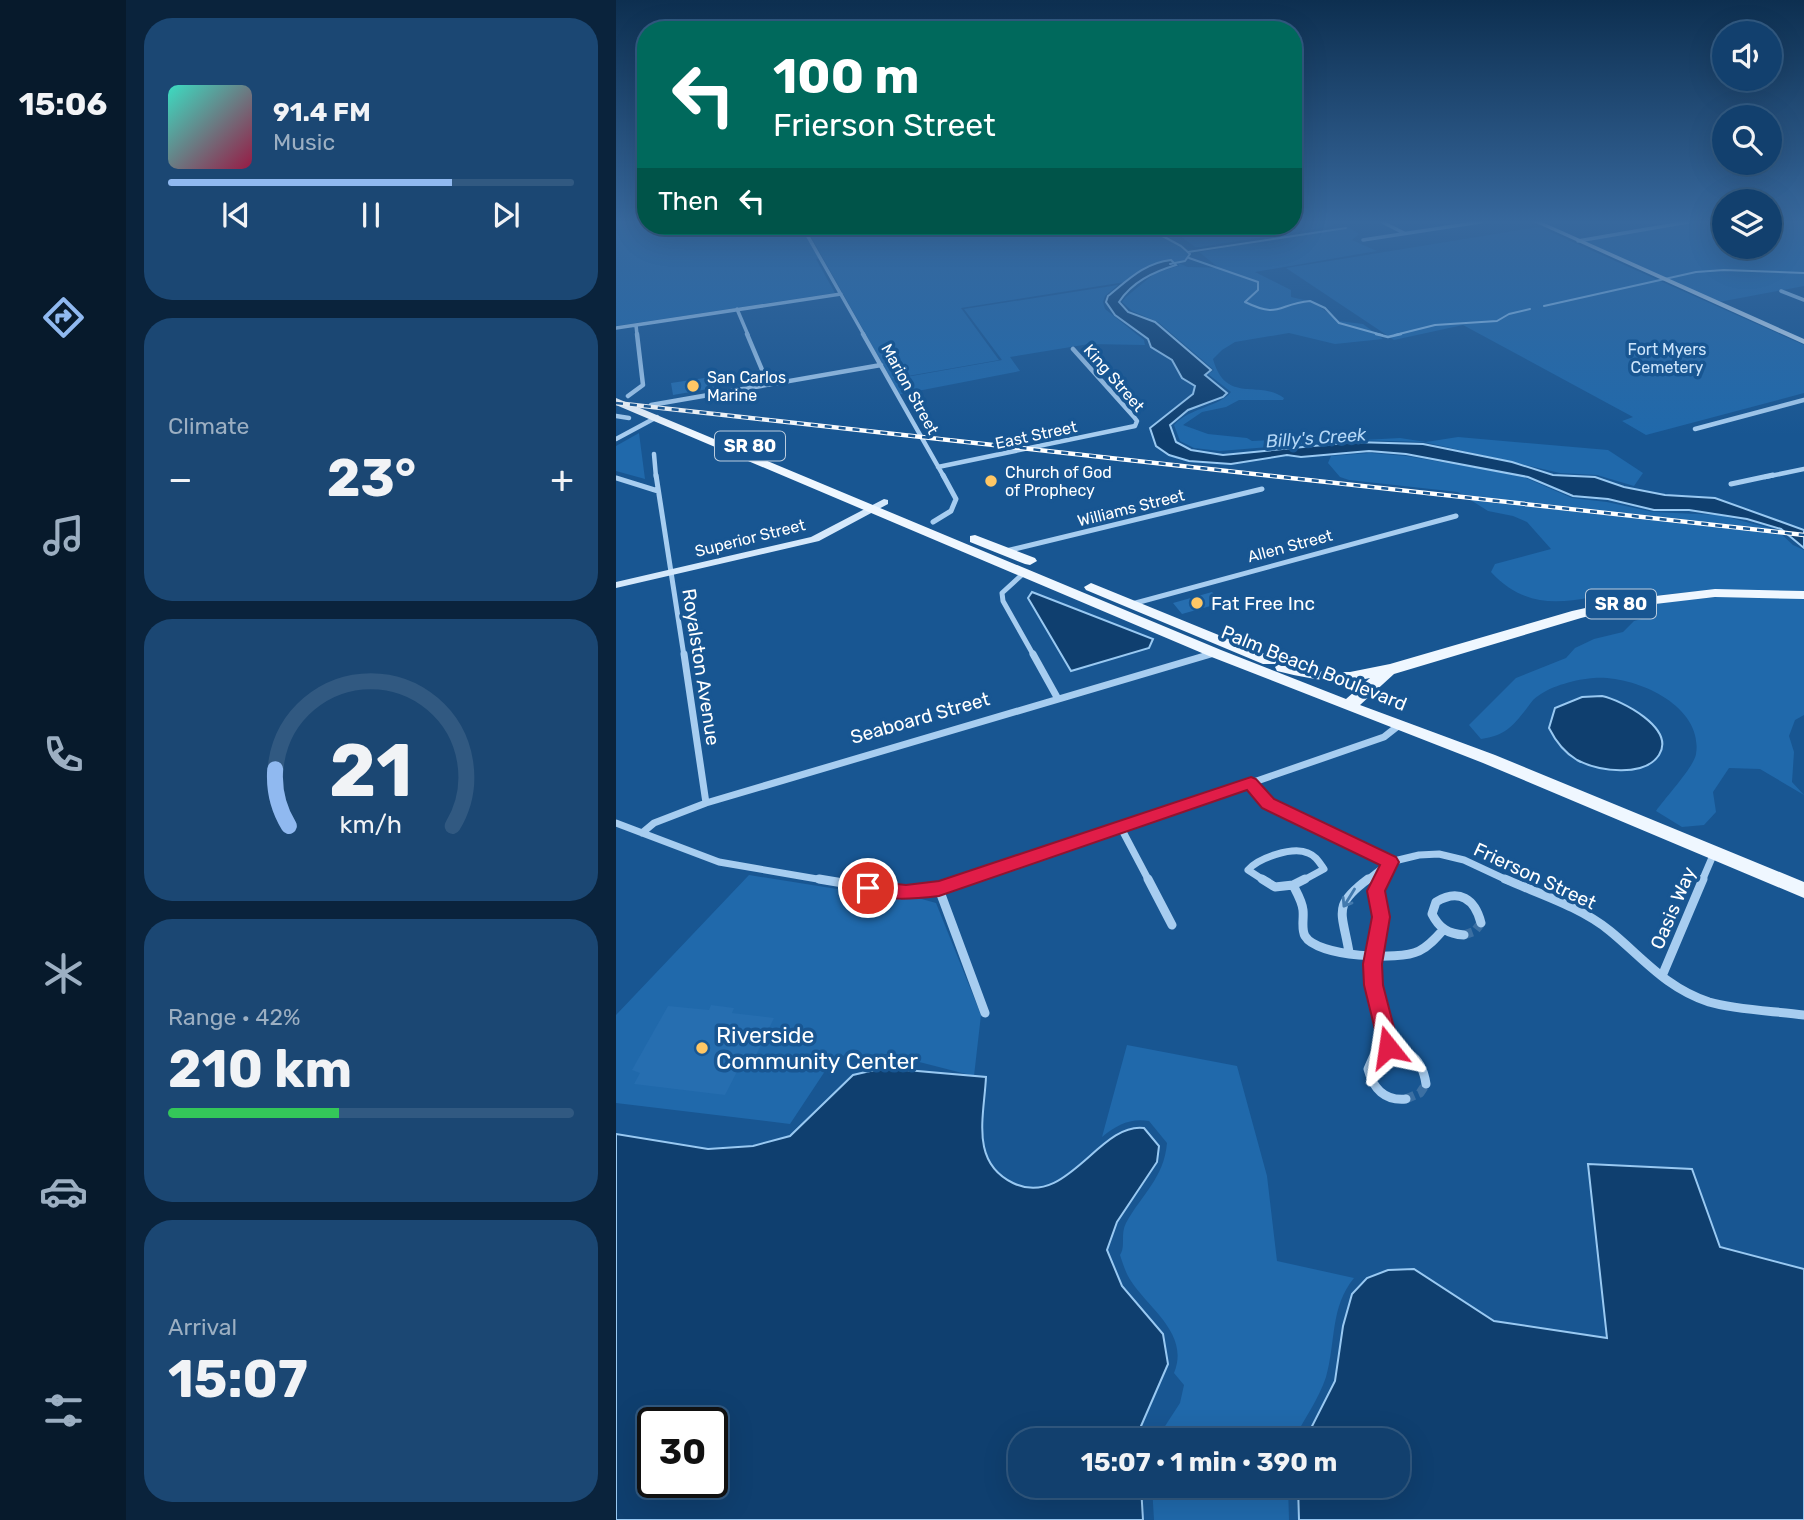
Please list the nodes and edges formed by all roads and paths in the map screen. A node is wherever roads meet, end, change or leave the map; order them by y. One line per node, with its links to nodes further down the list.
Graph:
1 (1695, 293): 8 (street)
2 (1787, 293): 4 (street)
3 (841, 294): 5 (street); 10 (street, Marion Street)
4 (1804, 300)
5 (737, 309): 6 (street); 11 (street)
6 (636, 325): 7 (street); 12 (street)
7 (616, 327)
8 (1804, 342)
9 (1073, 349): 18 (street, King Street)
10 (881, 365): 11 (street); 23 (street, Marion Street)
11 (768, 384): 14 (street)
12 (619, 396): 14 (main road, Palm Beach Boulevard / SR 80); 16 (main road, Palm Beach Boulevard / SR 80)
13 (1804, 400): 19 (street)
14 (651, 405): 21 (main road, Palm Beach Boulevard / SR 80)
15 (616, 416): 17 (street)
16 (657, 417): 20 (street); 21 (main road); 29 (main road, Palm Beach Boulevard / SR 80)
17 (629, 418)
18 (1136, 423): 23 (street, East Street)
19 (1695, 429)
20 (616, 439)
21 (731, 439): 29 (main road, Palm Beach Boulevard / SR 80)
22 (654, 454): 28 (street, Royalston Avenue)
23 (939, 467): 31 (street, Marion Street)
24 (1804, 469): 26 (street)
25 (616, 478): 28 (street)
26 (1731, 484)
27 (1262, 489): 32 (street, Williams Street)
28 (658, 491): 34 (street, Royalston Avenue)
29 (878, 505): 31 (main road, Palm Beach Boulevard / SR 80); 33 (main road, Palm Beach Boulevard / SR 80); 34 (street, Superior Street)
30 (1456, 516): 38 (street, Allen Street)
31 (933, 522): 32 (main road, Palm Beach Boulevard / SR 80)
32 (1006, 551): 38 (main road, Palm Beach Boulevard / SR 80)
33 (1025, 572): 37 (main road, Palm Beach Boulevard / SR 80); 42 (street)
34 (671, 573): 35 (street, Superior Street); 47 (street, Royalston Avenue)
35 (616, 585)
36 (1804, 595): 41 (main road, SR 80)
37 (1094, 601): 38 (main road); 39 (main road, Palm Beach Boulevard / SR 80)
38 (1132, 604): 40 (main road, Palm Beach Boulevard / SR 80)
39 (1215, 653): 42 (street, Seaboard Street); 43 (main road, Palm Beach Boulevard / SR 80)
40 (1283, 667): 41 (main road, SR 80); 43 (main road)
41 (1392, 669): 43 (main road)
42 (1058, 699): 47 (street, Seaboard Street)
43 (1352, 702): 44 (main road, Palm Beach Boulevard / SR 80); 45 (main road)
44 (1398, 726): 45 (main road, Palm Beach Boulevard / SR 80); 46 (street)
45 (1483, 756): 51 (main road, Palm Beach Boulevard / SR 80)
46 (1251, 783): 49 (street); 52 (street)
47 (706, 803): 50 (street, Seaboard Street)
48 (616, 823): 50 (street)
49 (1121, 828): 54 (street); 57 (street)
50 (642, 833): 54 (street)
51 (1714, 852): 55 (main road, Palm Beach Boulevard / SR 80); 62 (street, Oasis Way)
52 (1390, 862): 60 (street, one-way to 60); 61 (street); 62 (street, Frierson Street)
53 (1293, 885): 53 (street); 60 (street)
54 (939, 888): 63 (street)
55 (1804, 890)
56 (1481, 923): 58 (street)
57 (1172, 925)
58 (1443, 930): 59 (street); 61 (street)
59 (1464, 935)
60 (1349, 952): 61 (street)
61 (1374, 955): 65 (street)
62 (1661, 976): 64 (street, Frierson Street)
63 (985, 1013)
64 (1804, 1015)
65 (1388, 1047): 66 (street); 67 (street)
66 (1426, 1084)
67 (1406, 1099)

